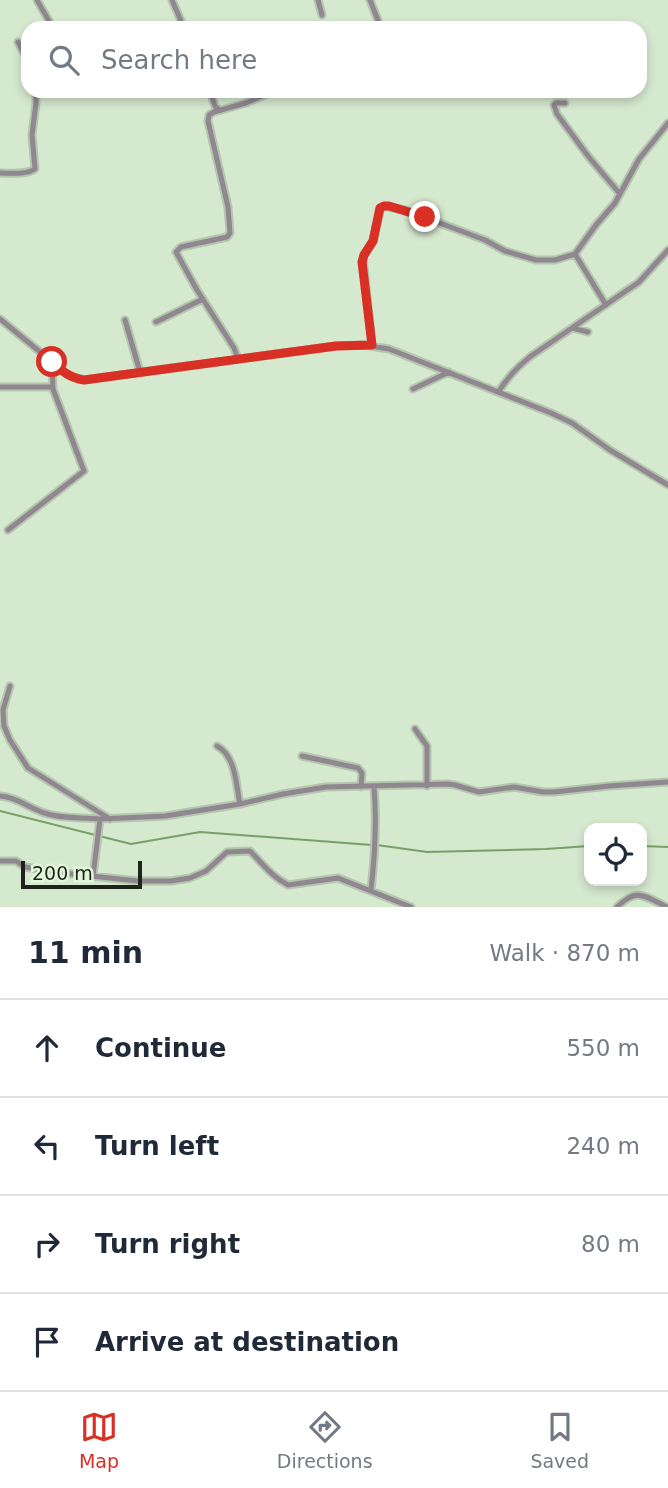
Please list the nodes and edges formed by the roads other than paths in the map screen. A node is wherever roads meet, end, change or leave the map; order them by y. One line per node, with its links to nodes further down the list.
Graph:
1 (37, 0): 6 (street)
2 (172, 0): 7 (street)
3 (318, 0): 5 (street)
4 (370, 0): 8 (street)
5 (321, 15)
6 (48, 21)
7 (181, 21)
8 (378, 21)
9 (18, 41): 10 (street)
10 (21, 47)
11 (36, 98): 17 (street)
12 (212, 98): 15 (street)
13 (258, 98): 15 (street)
14 (565, 103): 18 (street)
15 (219, 110): 21 (street)
16 (668, 123): 18 (street)
17 (0, 173)
18 (620, 194): 20 (street)
19 (668, 250): 22 (street)
20 (575, 254): 22 (street); 28 (street)
21 (203, 299): 25 (street); 29 (street)
22 (606, 304): 26 (street)
23 (0, 319): 30 (street)
24 (125, 320): 31 (street)
25 (156, 322)
26 (572, 328): 27 (street); 36 (street)
27 (588, 332)
28 (372, 345): 29 (street); 32 (street)
29 (238, 359): 31 (street)
30 (52, 362): 31 (street); 34 (street)
31 (140, 372)
32 (449, 372): 35 (street); 36 (street)
33 (0, 387): 34 (street)
34 (52, 387): 40 (street)
35 (413, 389)
36 (499, 391): 38 (street)
37 (668, 474): 38 (street)
38 (661, 480): 39 (street)
39 (668, 485)
40 (8, 530)
41 (10, 686): 42 (street)
42 (2, 725): 53 (street)
43 (415, 729): 47 (street)
44 (217, 746): 51 (street)
45 (302, 756): 48 (street)
46 (668, 782): 47 (street)
47 (427, 786): 49 (street)
48 (361, 787): 49 (street); 51 (street)
49 (374, 787): 56 (street)
50 (0, 796): 52 (street)
51 (240, 804): 53 (street)
52 (100, 819): 53 (street); 55 (street)
53 (110, 819)
54 (0, 861): 55 (street)
55 (93, 876): 56 (street)
56 (371, 890): 57 (street)
57 (411, 907)
58 (617, 907): 59 (street)
59 (667, 907)

